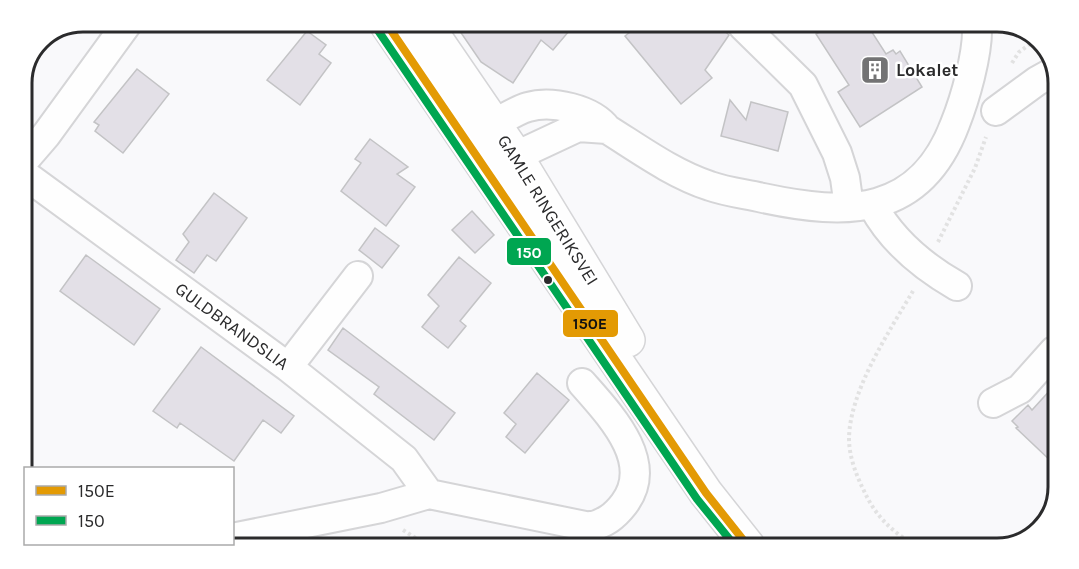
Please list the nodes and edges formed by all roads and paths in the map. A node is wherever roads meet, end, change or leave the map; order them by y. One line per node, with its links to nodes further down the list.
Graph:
1 (121, 32): 10 (street)
2 (392, 32): 12 (main road, GAMLE RINGERIKSVEI)
3 (431, 32): 8 (main road, GAMLE RINGERIKSVEI)
4 (749, 32): 14 (street)
5 (976, 32): 14 (street)
6 (1046, 75): 7 (street)
7 (996, 111)
8 (494, 124): 9 (street); 11 (main road, GAMLE RINGERIKSVEI); 12 (street)
9 (607, 129): 11 (street); 14 (street)
10 (32, 151)
11 (516, 156): 12 (street); 24 (main road, GAMLE RINGERIKSVEI)
12 (480, 159): 23 (main road, GAMLE RINGERIKSVEI)
13 (32, 180): 18 (street, GULDBRANDSLIA)
14 (861, 206): 16 (street)
15 (358, 276): 18 (street)
16 (957, 286)
17 (1048, 358): 20 (street)
18 (288, 367): 21 (street, GULDBRANDSLIA)
19 (582, 383): 21 (street)
20 (993, 403)
21 (429, 495): 22 (street)
22 (234, 538)
23 (742, 538)
24 (764, 538)

